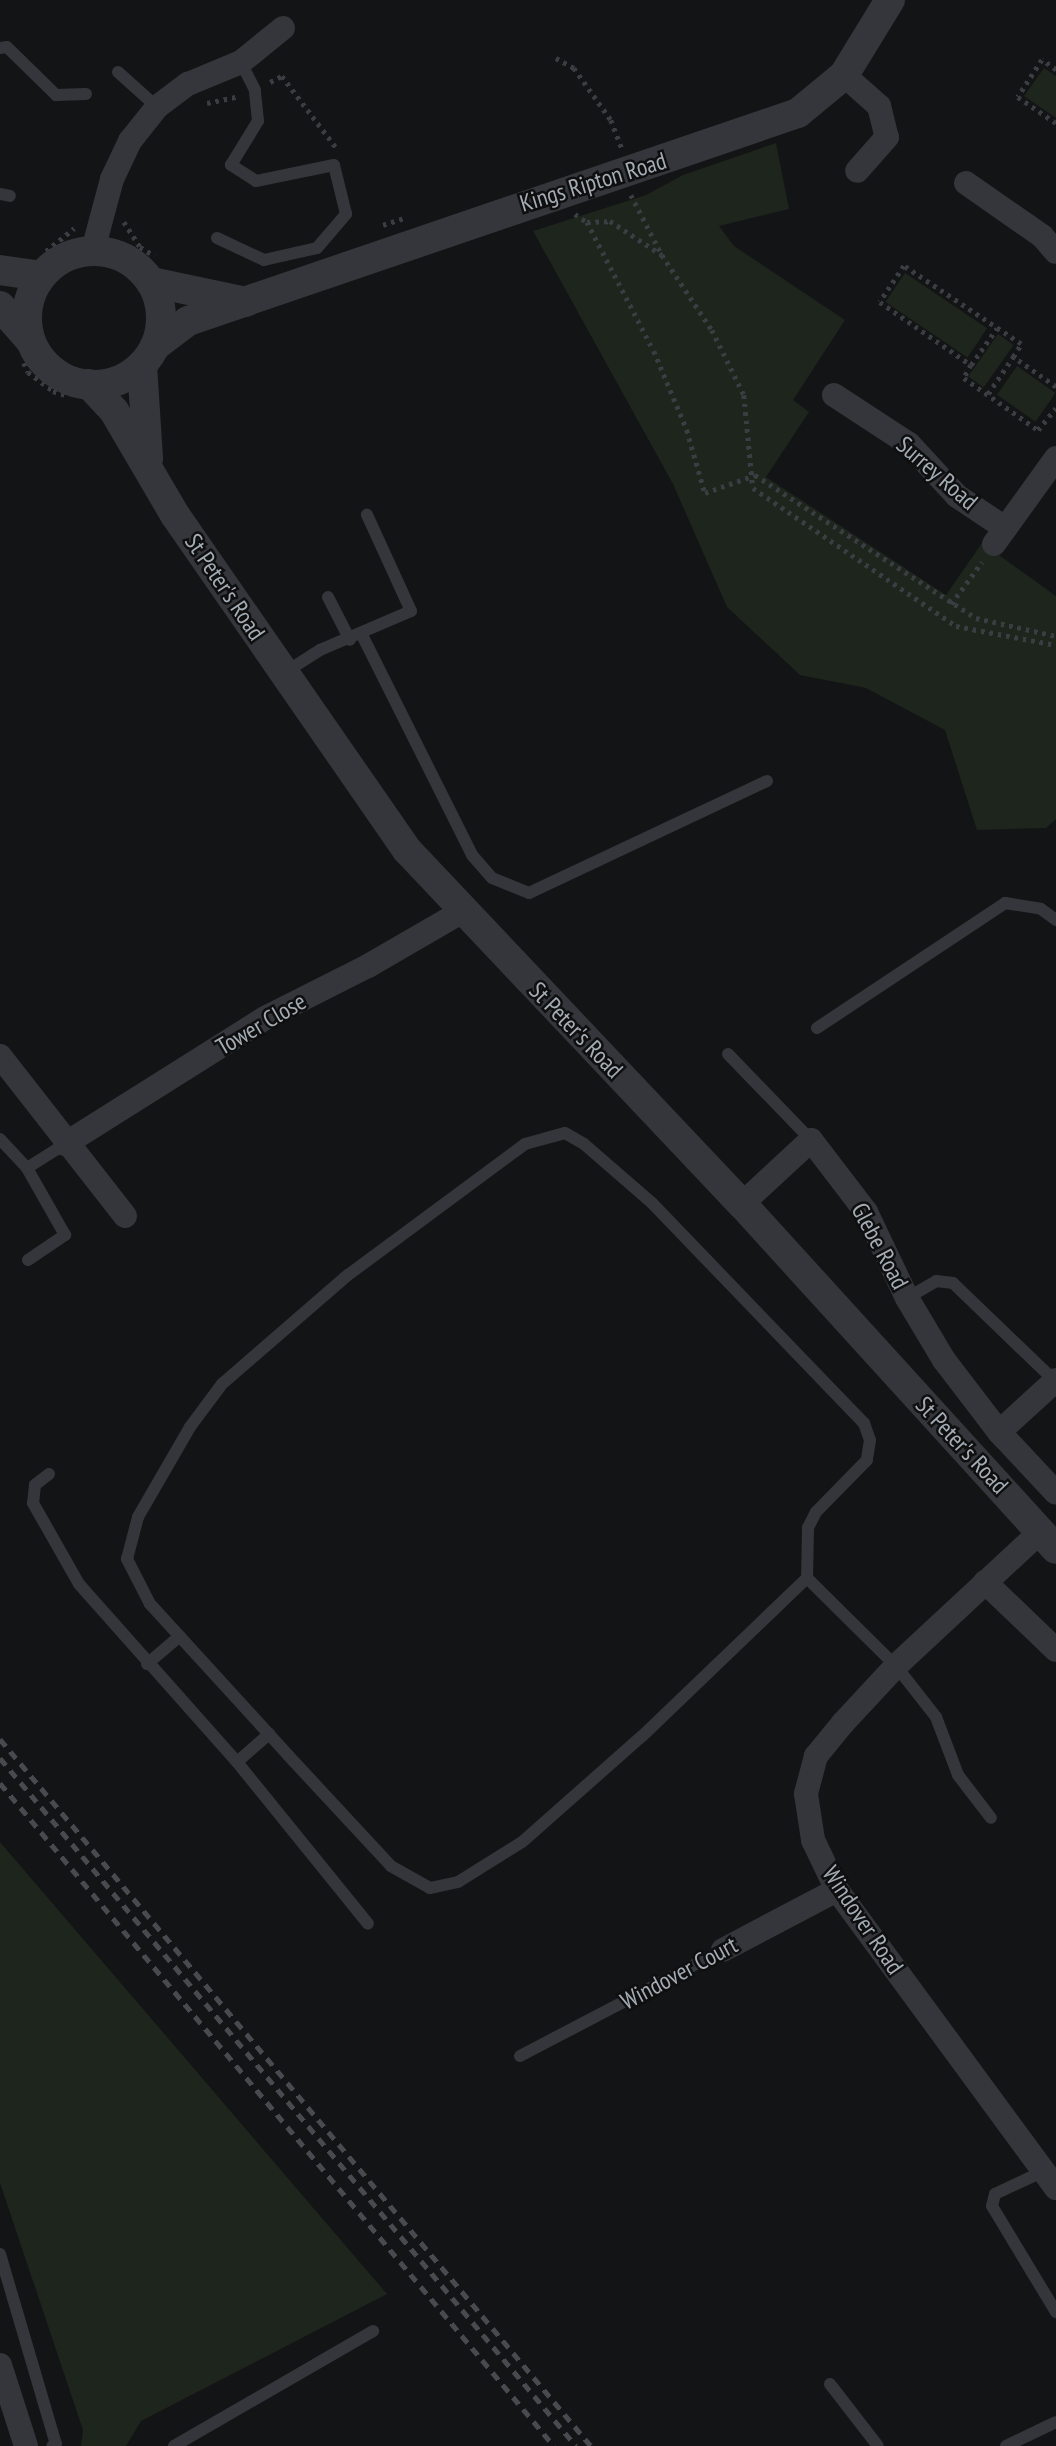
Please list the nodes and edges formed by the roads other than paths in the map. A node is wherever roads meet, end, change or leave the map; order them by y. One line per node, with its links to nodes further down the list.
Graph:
1 (890, 0): 6 (street, Kings Ripton Road)
2 (283, 28): 4 (street)
3 (0, 48): 7 (lane)
4 (241, 62): 8 (street); 11 (lane)
5 (118, 72): 8 (lane)
6 (844, 75): 9 (street); 17 (street, Kings Ripton Road)
7 (86, 94)
8 (157, 107): 12 (street)
9 (857, 172)
10 (965, 183): 13 (street)
11 (217, 238)
12 (93, 250): 14 (street); 16 (street)
13 (1056, 252)
14 (39, 266): 15 (street); 19 (street)
15 (0, 270)
16 (156, 270): 17 (street); 20 (street)
17 (251, 303): 20 (street, Kings Ripton Road)
18 (0, 306): 19 (street)
19 (27, 351): 21 (street)
20 (148, 356): 21 (street); 23 (street)
21 (84, 392): 23 (street, St Peter's Road)
22 (834, 395): 24 (street, Surrey Road)
23 (150, 468): 28 (street, St Peter's Road)
24 (1053, 470)
25 (367, 515): 27 (lane)
26 (328, 597): 27 (lane)
27 (356, 638): 28 (lane); 29 (lane)
28 (284, 674): 30 (street, St Peter's Road)
29 (767, 781)
30 (461, 912): 37 (street, Tower Close); 39 (street, St Peter's Road)
31 (1056, 919): 32 (lane)
32 (817, 1028)
33 (728, 1054): 36 (lane)
34 (0, 1056): 37 (street)
35 (0, 1139): 38 (lane)
36 (811, 1140): 39 (street); 42 (street, Glebe Road)
37 (65, 1143): 38 (lane); 40 (street)
38 (27, 1168): 41 (lane)
39 (742, 1204): 47 (street, St Peter's Road)
40 (125, 1216)
41 (27, 1260)
42 (907, 1297): 43 (lane); 44 (street, Glebe Road)
43 (1055, 1381): 44 (street)
44 (999, 1432): 46 (street, Glebe Road)
45 (49, 1474): 52 (lane)
46 (1056, 1493)
47 (1048, 1540): 49 (street, Windover Road)
48 (807, 1578): 50 (lane); 53 (lane); 54 (lane)
49 (985, 1582): 51 (street); 53 (street, Windover Road)
50 (180, 1636): 52 (lane); 54 (lane)
51 (1056, 1650)
52 (147, 1664): 55 (lane)
53 (896, 1666): 56 (lane); 57 (street, Windover Road)
54 (269, 1734): 55 (lane)
55 (237, 1762): 58 (lane)
56 (991, 1818)
57 (837, 1890): 59 (street, Windover Court); 61 (street, Windover Road)
58 (368, 1924)
59 (723, 1950): 60 (lane, Windover Court)
60 (520, 2056)
61 (1050, 2179): 63 (lane)
62 (0, 2254): 69 (lane)
63 (1056, 2312)
64 (373, 2331): 70 (lane)
65 (0, 2365): 68 (street)
66 (830, 2384): 71 (lane)
67 (1056, 2422): 72 (lane)
68 (26, 2446)
69 (52, 2446)
70 (174, 2446)
71 (878, 2446)
72 (1006, 2446)

